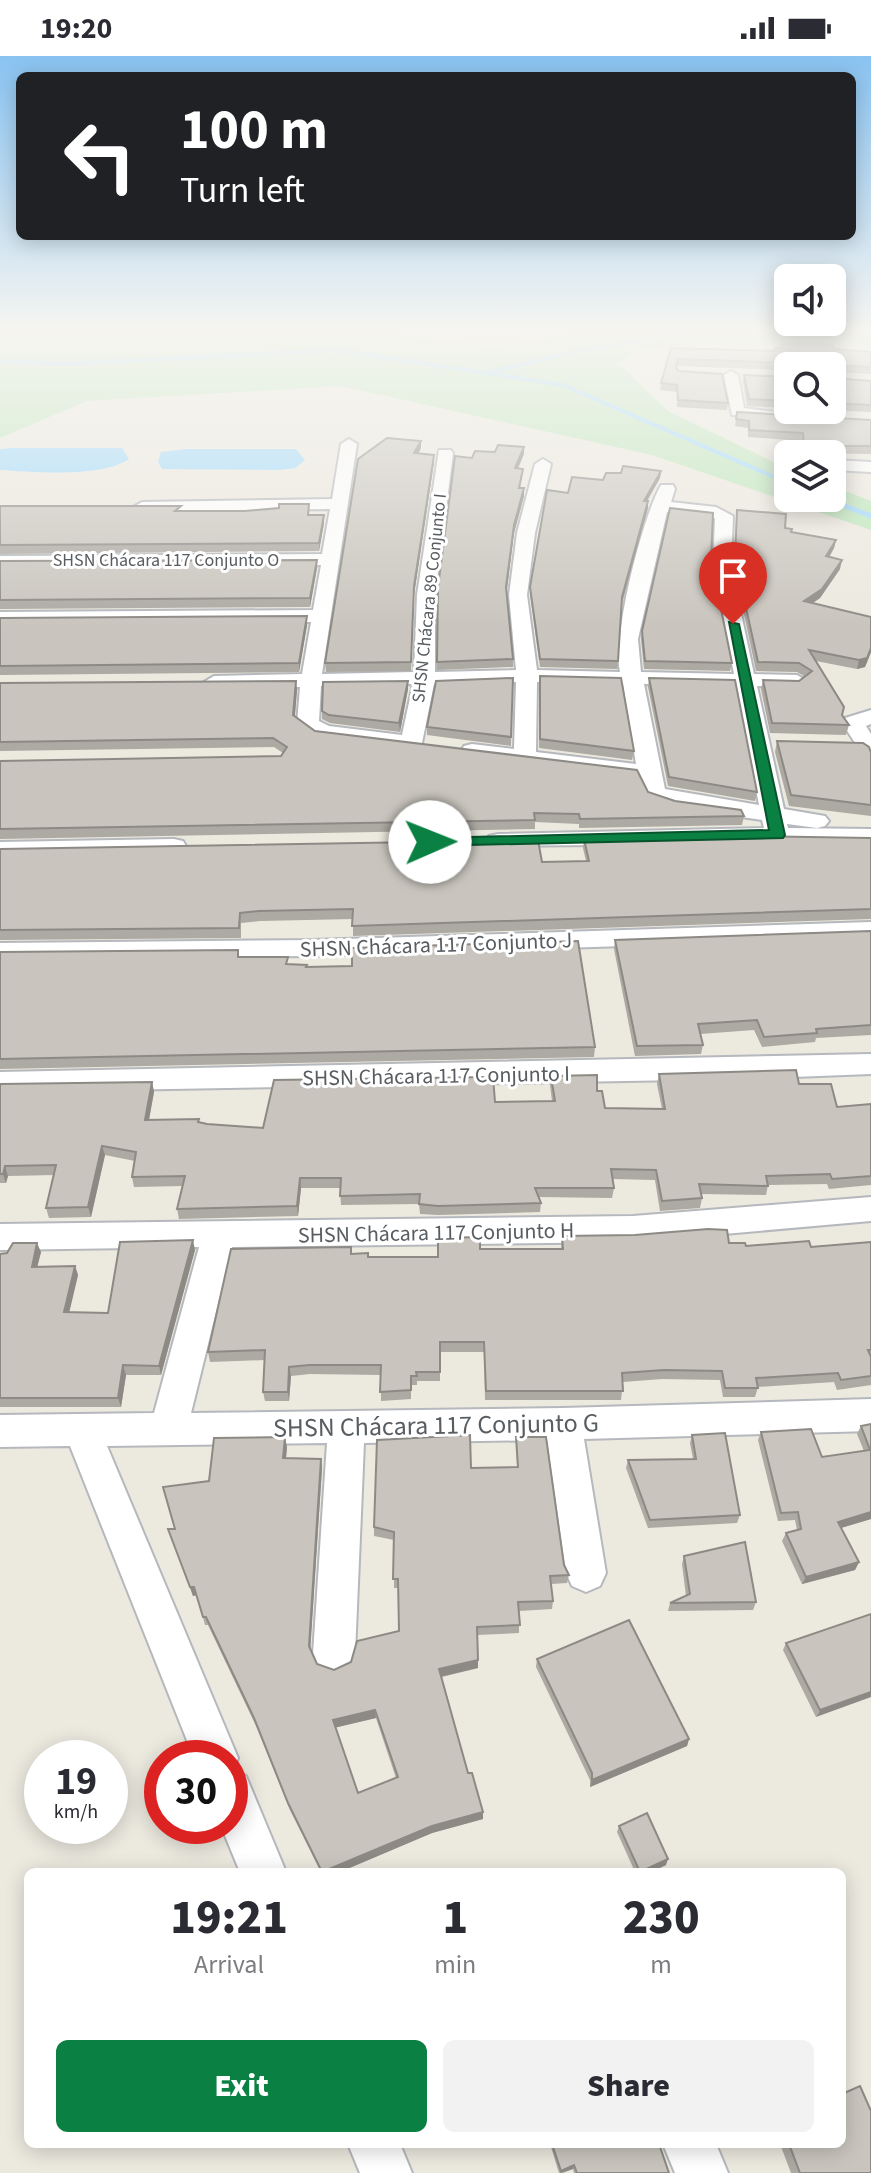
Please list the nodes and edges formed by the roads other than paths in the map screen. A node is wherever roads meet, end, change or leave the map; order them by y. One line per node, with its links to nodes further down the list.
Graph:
1 (349, 444): 6 (street)
2 (445, 453): 14 (street, SHSN Chácara 89 Conjunto I)
3 (543, 464): 12 (street)
4 (846, 466): 5 (street)
5 (871, 467)
6 (337, 504): 7 (street); 8 (street)
7 (123, 507)
8 (332, 559): 9 (street, SHSN Chácara 117 Conjunto O); 10 (street)
9 (0, 561)
10 (322, 616): 11 (street); 15 (street)
11 (0, 618)
12 (527, 676): 13 (street); 14 (street); 25 (street)
13 (631, 676): 18 (street); 18 (street); 26 (street)
14 (424, 680): 15 (street); 21 (street, SHSN Chácara 89 Conjunto I)
15 (311, 681): 17 (street); 21 (street)
16 (797, 681): 18 (street)
17 (188, 682)
18 (744, 682): 20 (street)
19 (862, 719): 24 (street)
20 (757, 742): 22 (street); 27 (street)
21 (411, 743): 25 (street)
22 (789, 743)
23 (836, 744): 24 (street)
24 (869, 748)
25 (525, 756): 26 (street)
26 (649, 772): 27 (street)
27 (775, 824): 28 (street); 29 (street)
28 (871, 833)
29 (477, 841)
30 (191, 846): 31 (street)
31 (0, 849)
32 (871, 930): 33 (street, SHSN Chácara 117 Conjunto J)
33 (0, 951)
34 (871, 1064): 35 (street, SHSN Chácara 117 Conjunto I)
35 (0, 1082)
36 (871, 1209): 37 (street, SHSN Chácara 117 Conjunto H)
37 (219, 1235): 38 (street, SHSN Chácara 117 Conjunto H); 41 (street)
38 (0, 1237)
39 (871, 1415): 40 (street, SHSN Chácara 117 Conjunto G)
40 (563, 1424): 42 (street, SHSN Chácara 117 Conjunto G); 45 (street)
41 (169, 1427): 42 (street, SHSN Chácara 117 Conjunto G); 44 (street, SHSN Chácara 117 Conjunto G)
42 (346, 1427): 46 (street)
43 (0, 1431): 44 (street, SHSN Chácara 117 Conjunto G)
44 (82, 1431): 47 (street)
45 (586, 1573)
46 (334, 1654)
47 (209, 1740)
48 (248, 1836): 49 (street)
49 (261, 1868)
50 (376, 2148): 52 (street)
51 (691, 2148): 53 (street)
52 (386, 2173)
53 (702, 2173)

